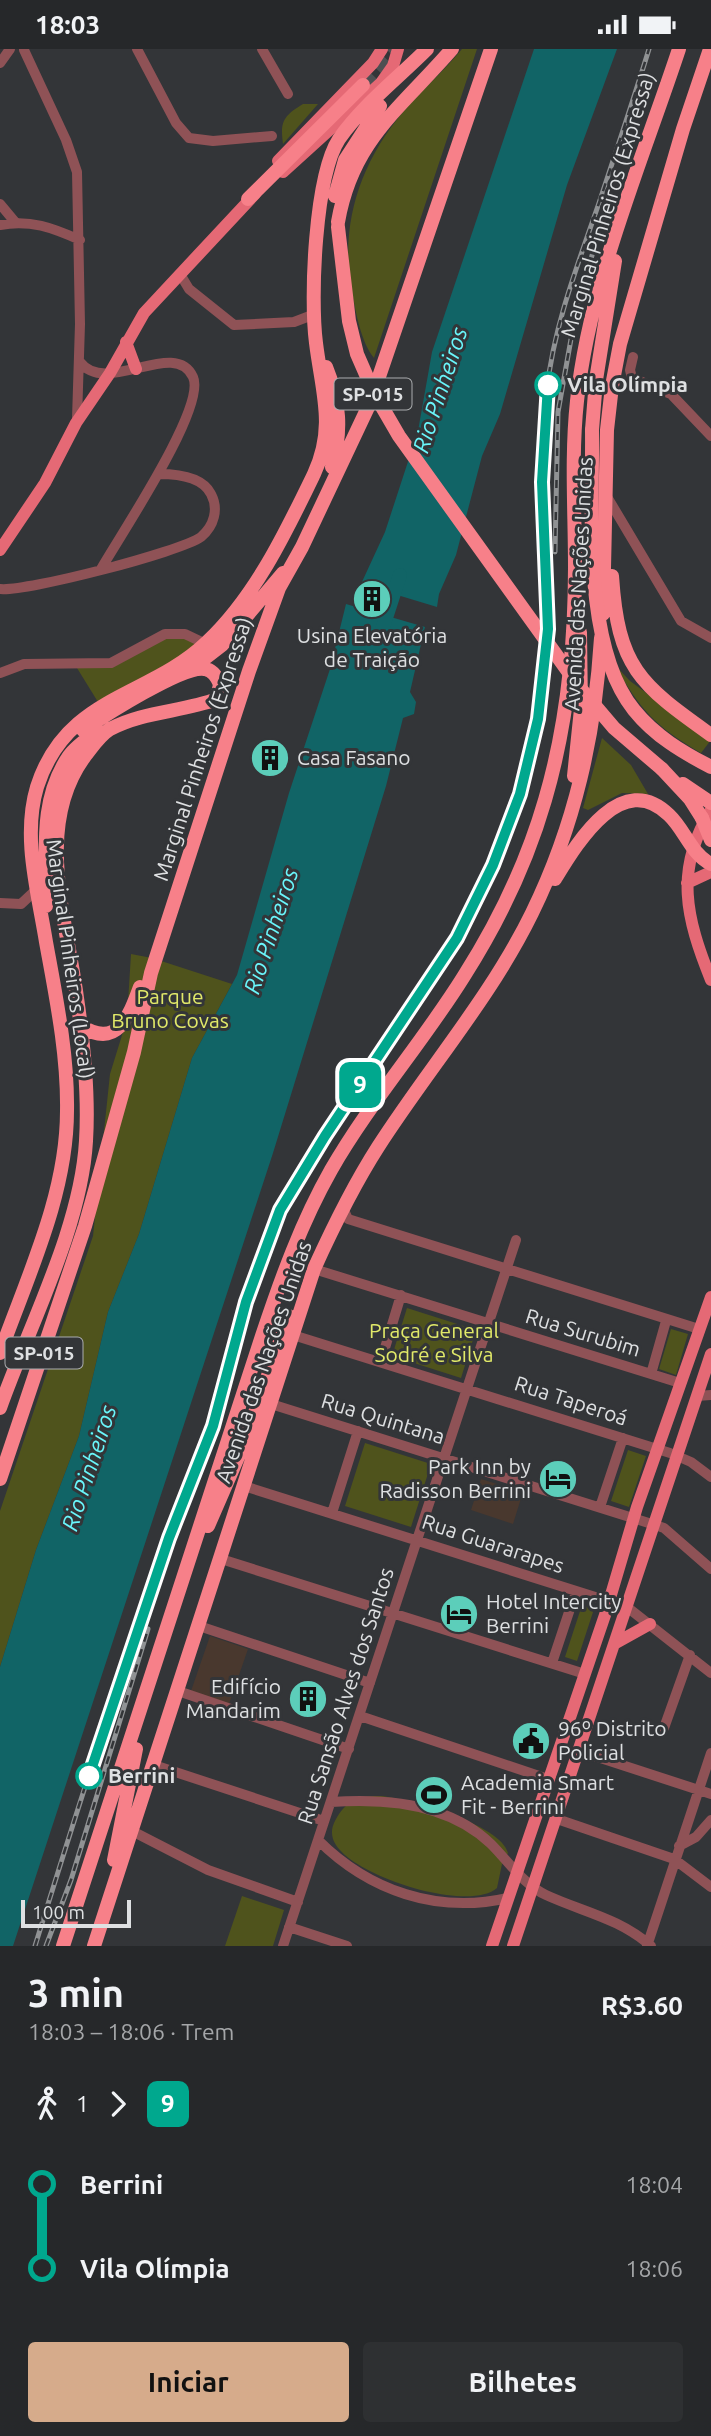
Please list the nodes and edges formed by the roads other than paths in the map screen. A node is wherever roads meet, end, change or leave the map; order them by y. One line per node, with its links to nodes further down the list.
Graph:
1 (11, 49): 12 (street); 13 (street)
2 (136, 49): 17 (street)
3 (262, 49): 15 (street)
4 (382, 49): 18 (main road)
5 (398, 49): 18 (main road)
6 (428, 49): 22 (highway); 26 (highway, Marginal Pinheiros (Local))
7 (452, 49): 22 (highway)
8 (491, 49): 37 (highway, Marginal Pinheiros (Expressa) / SP-015)
9 (681, 49): 23 (highway, Marginal Pinheiros (Expressa))
10 (702, 49): 16 (highway, Avenida das Nações Unidas)
11 (710, 49): 16 (highway, Avenida das Nações Unidas)
12 (25, 50): 24 (street)
13 (0, 63)
14 (363, 85): 18 (highway)
15 (288, 94)
16 (694, 94): 36 (highway, Avenida das Nações Unidas)
17 (272, 136)
18 (248, 199): 25 (main road)
19 (0, 204): 20 (street)
20 (15, 222): 21 (street); 24 (street)
21 (0, 225)
22 (338, 225): 52 (highway, bridge)
23 (616, 238): 43 (highway, Marginal Pinheiros (Expressa)); 51 (highway, bridge)
24 (80, 240): 30 (street)
25 (180, 274): 26 (street); 28 (main road)
26 (315, 314): 27 (highway, Marginal Pinheiros (Local))
27 (316, 340): 37 (highway); 45 (highway, Marginal Pinheiros (Local))
28 (126, 342): 31 (main road); 32 (main road)
29 (632, 357): 34 (street)
30 (80, 362): 32 (street); 33 (street)
31 (136, 369): 32 (street); 35 (street)
32 (110, 373): 33 (main road)
33 (76, 423): 39 (main road)
34 (711, 436)
35 (159, 474): 41 (street); 41 (street)
36 (605, 493): 38 (highway, Avenida das Nações Unidas); 44 (street)
37 (324, 498): 40 (highway, Marginal Pinheiros (Expressa) / SP-015)
38 (605, 540): 49 (highway); 55 (highway, Avenida das Nações Unidas)
39 (0, 550)
40 (291, 567): 47 (highway); 65 (highway, Marginal Pinheiros (Expressa) / SP-015)
41 (101, 569): 42 (street)
42 (0, 589)
43 (574, 608): 55 (highway); 105 (highway, Marginal Pinheiros (Expressa))
44 (711, 638)
45 (206, 644): 46 (street); 50 (highway, Marginal Pinheiros (Local))
46 (0, 673)
47 (184, 674): 48 (highway); 50 (highway)
48 (108, 730): 64 (highway); 67 (highway)
49 (711, 735)
50 (58, 747): 61 (highway, Marginal Pinheiros (Local))
51 (711, 767)
52 (662, 769): 53 (highway); 56 (highway, bridge)
53 (711, 803)
54 (711, 810): 57 (main road)
55 (568, 826): 63 (highway, Avenida das Nações Unidas)
56 (711, 840)
57 (691, 845): 58 (highway); 60 (main road); 63 (highway)
58 (711, 864)
59 (711, 872): 60 (main road)
60 (687, 884): 66 (main road)
61 (37, 889): 62 (street); 64 (highway, Marginal Pinheiros (Local))
62 (0, 903)
63 (531, 914): 68 (highway, Avenida das Nações Unidas)
64 (46, 939): 79 (highway, Marginal Pinheiros (Local))
65 (160, 946): 67 (highway); 96 (highway, Marginal Pinheiros (Expressa) / SP-015)
66 (711, 980)
67 (81, 1026): 89 (highway)
68 (343, 1208): 69 (highway, Avenida das Nações Unidas); 72 (street)
69 (335, 1224): 71 (highway, Avenida das Nações Unidas); 105 (highway)
70 (516, 1240): 72 (street, Rua Sansão Alves dos Santos)
71 (314, 1269): 73 (street, Rua Surubim); 78 (highway, Avenida das Nações Unidas)
72 (506, 1270): 75 (street); 76 (street, Rua Sansão Alves dos Santos)
73 (401, 1296): 76 (street, Rua Surubim); 81 (street)
74 (711, 1297): 77 (main road)
75 (666, 1321): 77 (street); 83 (street)
76 (489, 1324): 83 (street, Rua Surubim); 85 (street, Rua Sansão Alves dos Santos)
77 (699, 1329): 84 (main road)
78 (293, 1335): 81 (street, Rua Taperoá); 88 (highway, Avenida das Nações Unidas)
79 (0, 1353)
80 (711, 1354): 82 (main road)
81 (381, 1361): 85 (street, Rua Taperoá)
82 (709, 1372): 87 (main road)
83 (651, 1374): 84 (street, Rua Surubim)
84 (680, 1383): 92 (main road)
85 (467, 1389): 91 (street, Rua Taperoá); 94 (street, Rua Sansão Alves dos Santos)
86 (711, 1395): 87 (street)
87 (697, 1396): 93 (main road)
88 (271, 1404): 90 (street, Rua Quintana); 97 (highway, Avenida das Nações Unidas)
89 (0, 1408)
90 (358, 1431): 94 (street, Rua Quintana); 99 (street)
91 (623, 1438): 92 (street, Rua Taperoá); 98 (street)
92 (659, 1449): 93 (street, Rua Taperoá); 100 (main road)
93 (678, 1456): 95 (street, Rua Taperoá); 101 (main road)
94 (444, 1458): 98 (street, Rua Quintana); 102 (street, Rua Sansão Alves dos Santos)
95 (711, 1477)
96 (0, 1479)
97 (244, 1486): 99 (street, Rua Guararapes); 103 (highway, Avenida das Nações Unidas)
98 (600, 1507): 100 (street, Rua Quintana)
99 (332, 1513): 102 (street, Rua Guararapes)
100 (634, 1518): 101 (street, Rua Quintana); 107 (main road)
101 (655, 1525): 104 (street, Rua Quintana); 108 (main road)
102 (418, 1540): 106 (street, Rua Guararapes); 109 (street, Rua Sansão Alves dos Santos)
103 (221, 1559): 109 (street); 111 (highway, Avenida das Nações Unidas)
104 (711, 1569)
105 (183, 1578): 119 (highway, Marginal Pinheiros (Expressa))
106 (576, 1591): 107 (street, Rua Guararapes); 114 (street)
107 (610, 1601): 108 (street, Rua Guararapes); 116 (main road)
108 (627, 1607): 110 (street, Rua Guararapes); 112 (main road)
109 (394, 1613): 114 (street); 117 (street, Rua Sansão Alves dos Santos)
110 (650, 1624): 112 (main road); 113 (street, Rua Guararapes)
111 (199, 1626): 117 (street); 118 (highway, Avenida das Nações Unidas)
112 (614, 1644): 123 (main road)
113 (691, 1655): 115 (street, Rua Guararapes); 121 (street)
114 (552, 1663): 116 (street)
115 (711, 1673)
116 (585, 1674): 126 (main road)
117 (370, 1683): 120 (street, Rua Sansão Alves dos Santos)
118 (178, 1691): 122 (street); 125 (highway, Avenida das Nações Unidas)
119 (144, 1699): 142 (highway); 145 (highway, Marginal Pinheiros (Expressa))
120 (360, 1716): 122 (street, Rua Sansão Alves dos Santos); 126 (street)
121 (664, 1728)
122 (349, 1749): 129 (street, Rua Sansão Alves dos Santos)
123 (579, 1751): 127 (street); 130 (main road)
124 (711, 1753): 127 (street)
125 (154, 1765): 132 (street); 133 (highway, Avenida das Nações Unidas)
126 (548, 1779): 137 (main road)
127 (698, 1789): 128 (street); 135 (street)
128 (711, 1794)
129 (331, 1802): 132 (street, Rua Sansão Alves dos Santos); 137 (street)
130 (557, 1819): 136 (street); 138 (main road)
131 (711, 1820): 135 (street)
132 (324, 1821): 134 (street, Rua Sansão Alves dos Santos)
133 (132, 1831): 141 (street); 142 (highway, Avenida das Nações Unidas)
134 (318, 1840): 140 (street); 141 (street, Rua Sansão Alves dos Santos)
135 (679, 1846): 136 (street)
136 (674, 1859): 139 (street); 144 (street)
137 (517, 1871): 138 (street); 140 (main road)
138 (534, 1887): 144 (street); 150 (main road)
139 (711, 1887)
140 (508, 1898): 149 (main road)
141 (298, 1902): 143 (street, Rua Sansão Alves dos Santos)
142 (101, 1923): 146 (highway, Avenida das Nações Unidas)
143 (289, 1927): 147 (street, Rua Sansão Alves dos Santos); 148 (street)
144 (649, 1945)
145 (63, 1946)
146 (94, 1946)
147 (283, 1946)
148 (347, 1946)
149 (492, 1946)
150 (513, 1946)

